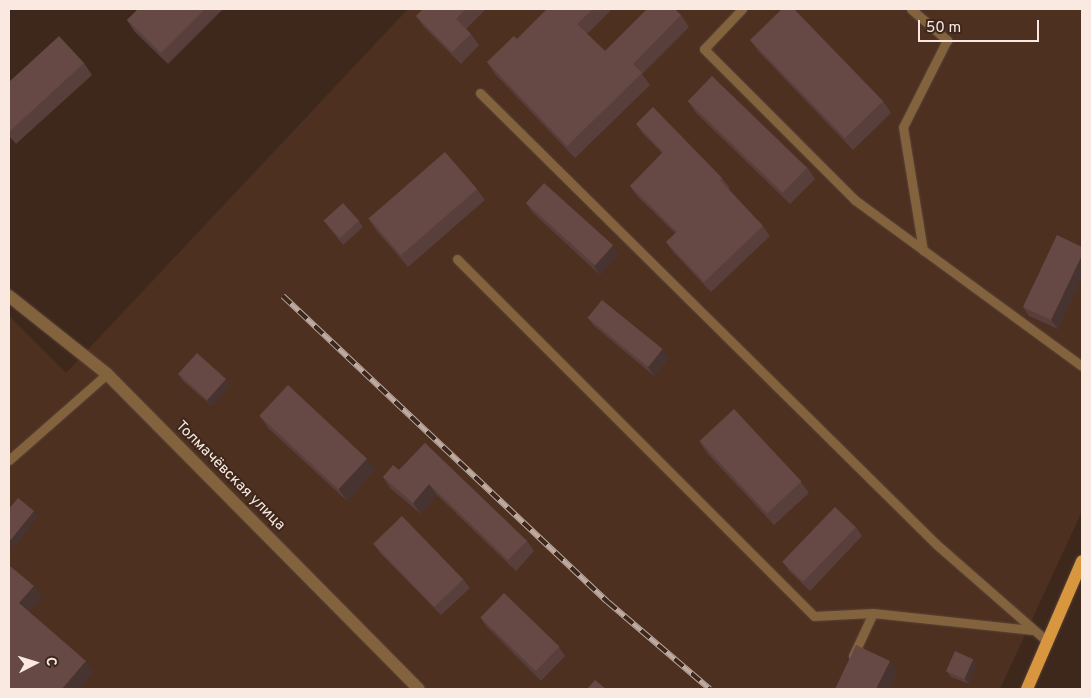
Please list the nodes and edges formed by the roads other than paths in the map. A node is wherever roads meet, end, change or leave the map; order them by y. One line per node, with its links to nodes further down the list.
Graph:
1 (742, 9): 4 (lane)
2 (911, 9): 4 (lane)
3 (480, 94): 12 (lane)
4 (923, 250): 7 (lane)
5 (457, 259): 11 (lane)
6 (9, 296): 8 (street, Толмачёвская улица)
7 (1082, 366)
8 (107, 374): 9 (lane); 15 (street, Толмачёвская улица)
9 (9, 460)
10 (1082, 561): 13 (main road)
11 (872, 613): 12 (lane); 14 (lane)
12 (1033, 630): 13 (lane)
13 (1048, 642): 16 (main road)
14 (849, 664)
15 (419, 689)
16 (1027, 689)

